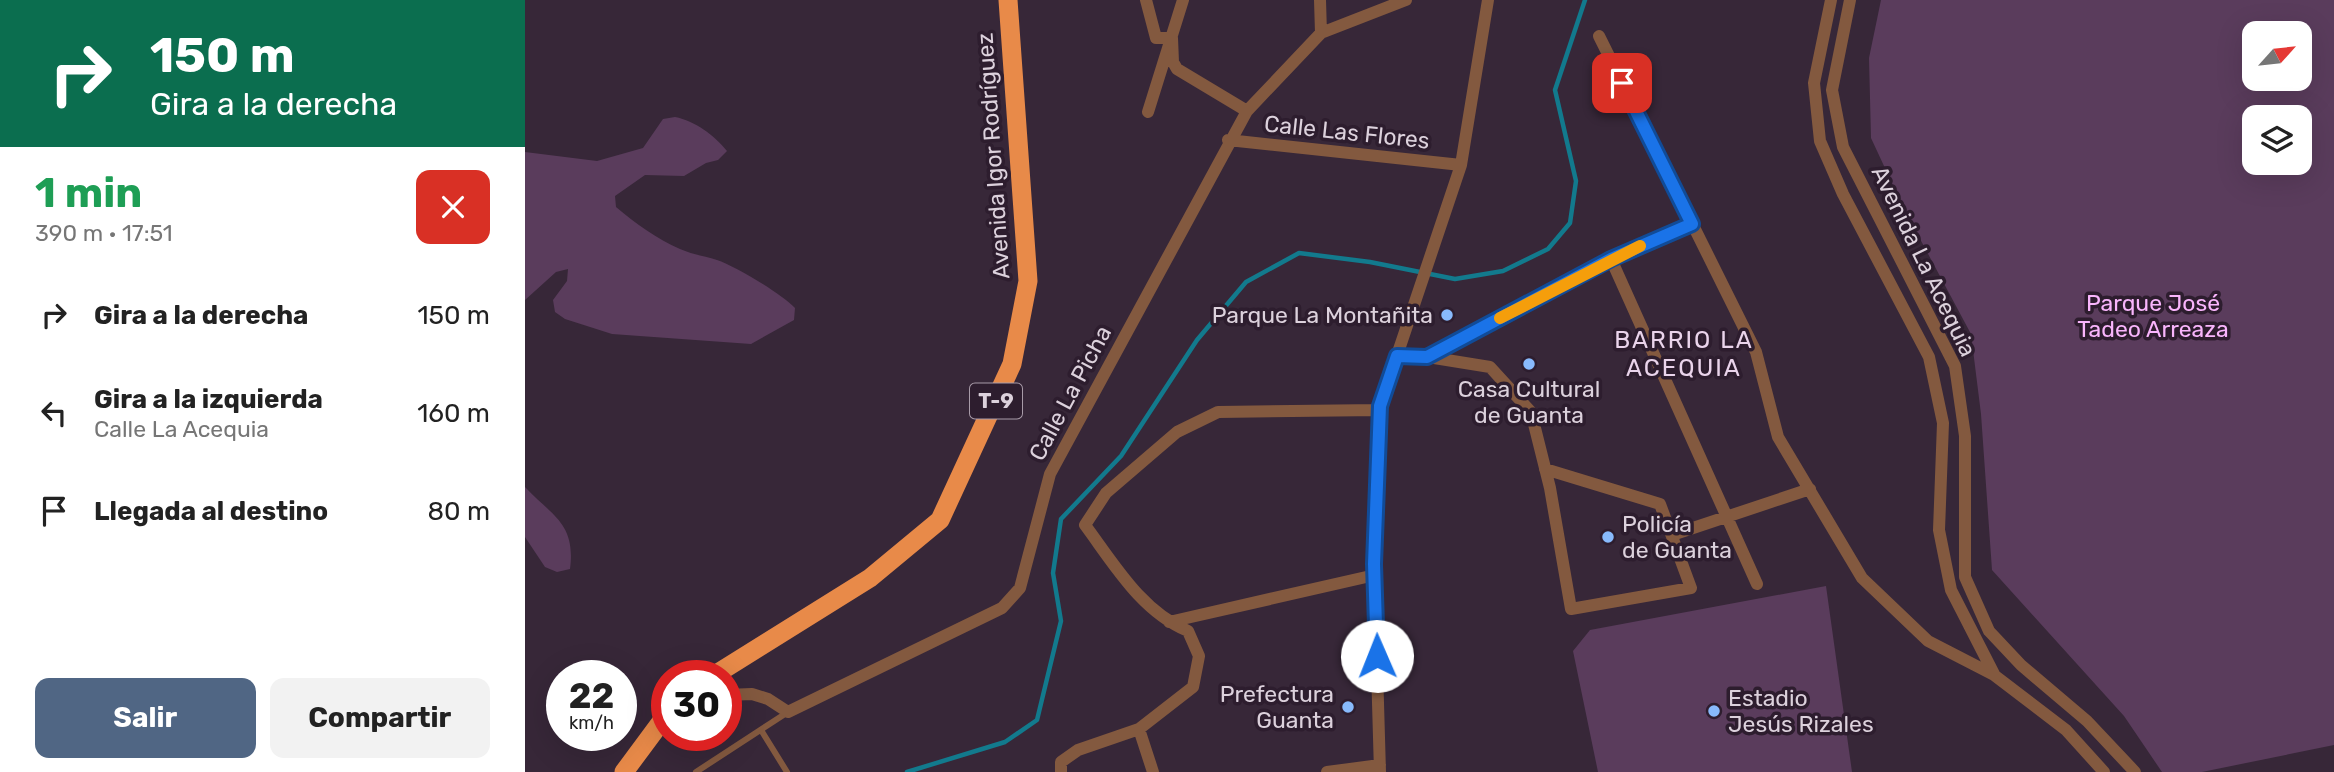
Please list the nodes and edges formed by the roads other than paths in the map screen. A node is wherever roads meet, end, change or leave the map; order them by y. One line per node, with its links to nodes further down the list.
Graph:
1 (1007, 0): 28 (highway, Avenida Igor Rodríguez / T-9)
2 (1146, 0): 11 (street)
3 (1183, 0): 11 (street)
4 (1320, 0): 9 (street)
5 (1406, 0): 9 (street, Calle La Picha)
6 (1488, 0): 15 (street)
7 (1831, 0): 29 (street, Avenida La Acequia)
8 (1850, 0): 43 (street, Avenida La Acequia)
9 (1321, 33): 12 (street, Calle La Picha)
10 (1599, 36): 16 (street)
11 (1172, 38): 12 (street); 13 (street)
12 (1247, 111): 14 (street, Calle La Picha)
13 (1148, 112)
14 (1229, 141): 15 (street, Calle Las Flores); 31 (street, Calle La Picha)
15 (1461, 165): 18 (street)
16 (1692, 224): 17 (street); 22 (street)
17 (1611, 259): 19 (street); 23 (street)
18 (1397, 356): 19 (street); 20 (street)
19 (1427, 357): 21 (street)
20 (1380, 410): 25 (street); 27 (street)
21 (1545, 468): 24 (street); 24 (street)
22 (1810, 489): 23 (street); 29 (street)
23 (1727, 517): 24 (street); 26 (street)
24 (1672, 535)
25 (1375, 575): 27 (street); 35 (street)
26 (1757, 584)
27 (1168, 622): 32 (street)
28 (739, 660)
29 (1994, 675): 42 (street)
30 (742, 694): 31 (street)
31 (788, 712): 33 (lane, Calle La Picha)
32 (1139, 729): 39 (street); 40 (street)
33 (761, 730): 37 (lane, Calle La Picha); 38 (lane)
34 (651, 736): 36 (highway)
35 (1380, 769): 41 (street)
36 (626, 770)
37 (696, 772)
38 (787, 772)
39 (1061, 772)
40 (1153, 772)
41 (1327, 772)
42 (2104, 772)
43 (2135, 772)

